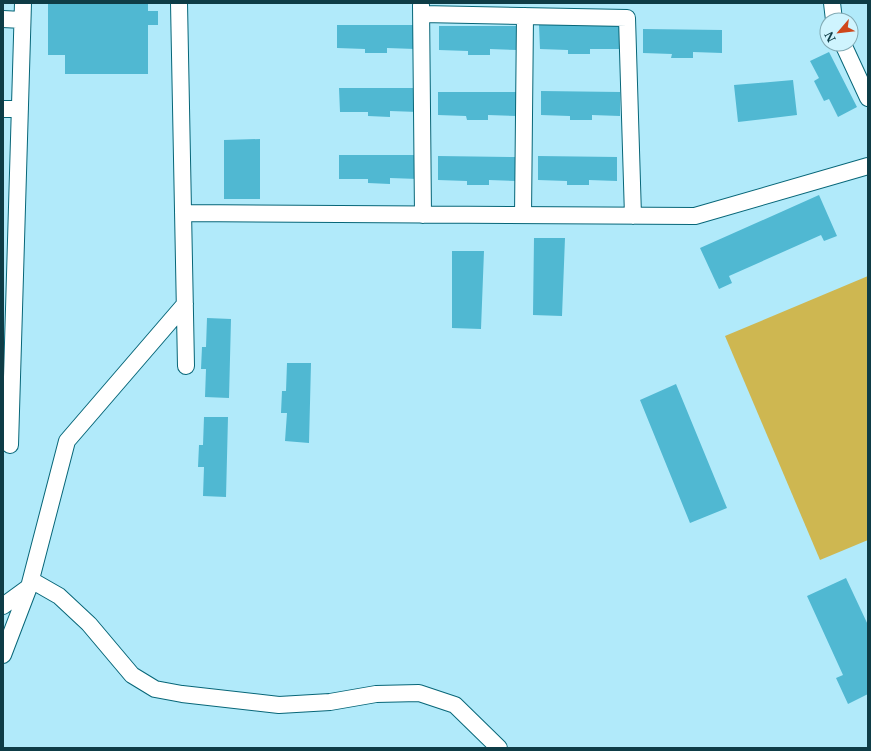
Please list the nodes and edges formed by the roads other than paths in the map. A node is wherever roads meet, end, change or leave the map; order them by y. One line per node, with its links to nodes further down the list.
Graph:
1 (23, 3): 6 (street)
2 (179, 3): 13 (street)
3 (422, 9): 4 (street); 14 (street)
4 (525, 16): 15 (street); 16 (street)
5 (3, 19): 6 (street)
6 (22, 20): 10 (street)
7 (846, 52): 8 (street)
8 (868, 98)
9 (3, 109): 10 (street)
10 (20, 109): 12 (street)
11 (868, 166): 16 (street)
12 (10, 209): 18 (street)
13 (183, 213): 14 (street); 17 (street)
14 (423, 215): 15 (street)
15 (523, 215): 16 (street)
16 (633, 216)
17 (185, 304): 19 (street); 22 (street)
18 (8, 312): 20 (street)
19 (186, 366)
20 (7, 421): 21 (street)
21 (10, 445)
22 (30, 584): 23 (street); 24 (street); 25 (street)
23 (3, 606)
24 (3, 655)
25 (499, 748)

